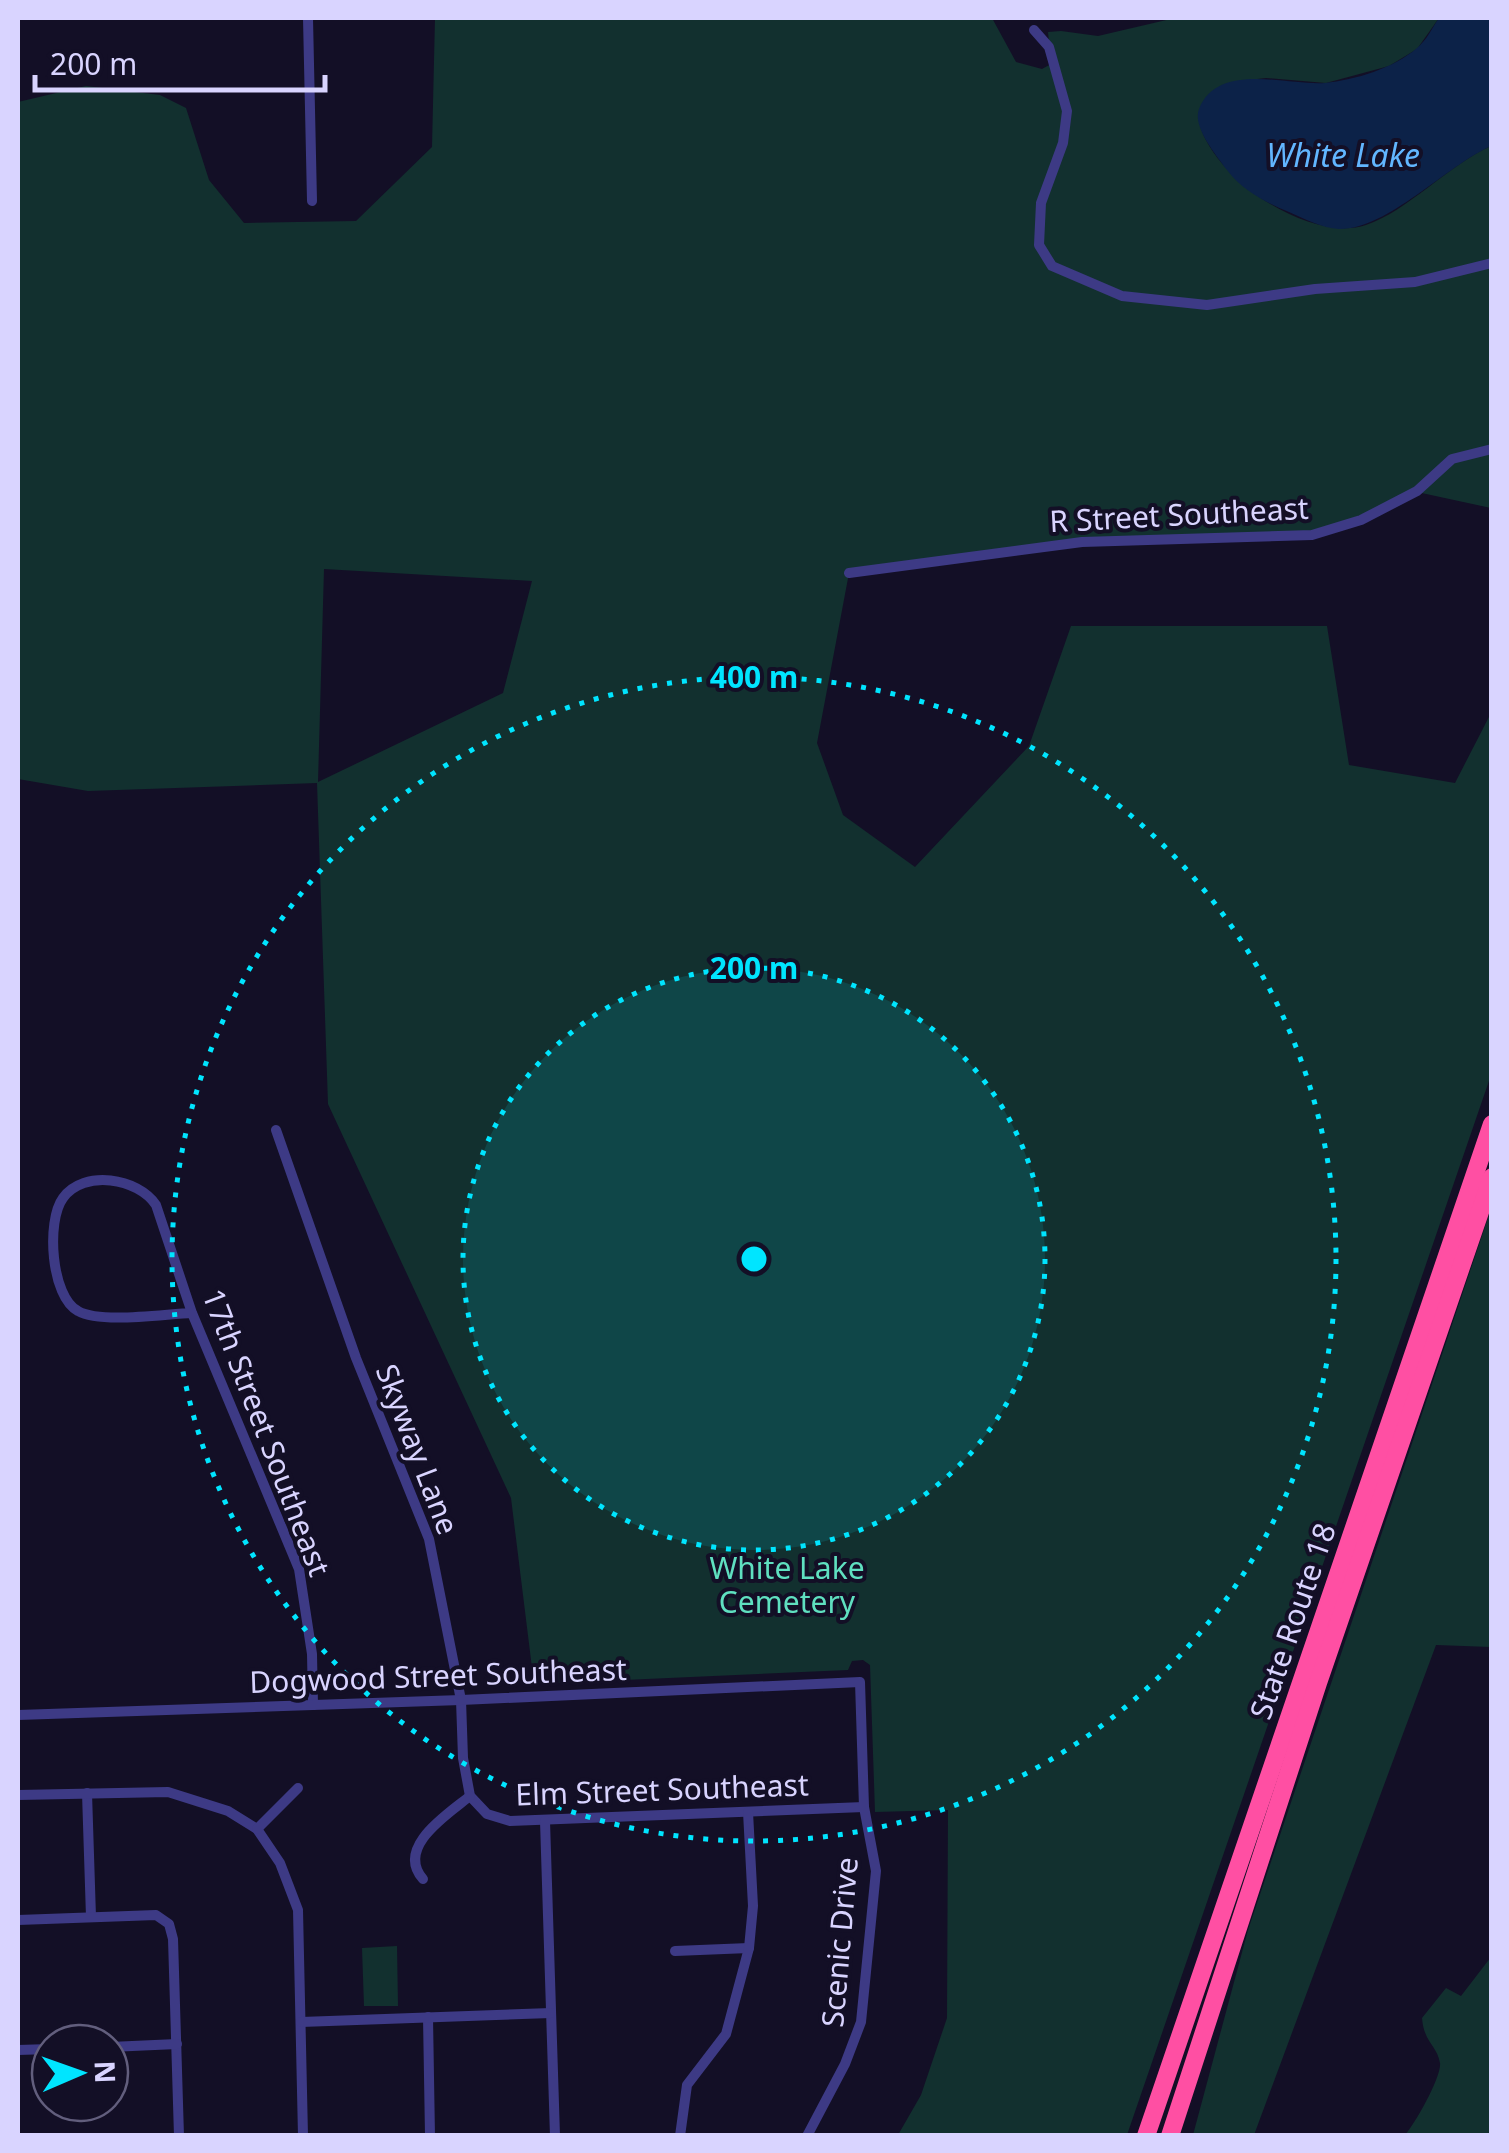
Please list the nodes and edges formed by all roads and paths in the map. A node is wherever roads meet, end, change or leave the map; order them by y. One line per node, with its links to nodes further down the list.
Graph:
1 (308, 18): 3 (street)
2 (1034, 30): 4 (street)
3 (312, 200)
4 (1492, 263)
5 (1492, 449): 6 (street, R Street Southeast)
6 (849, 573)
7 (1492, 1124): 40 (highway, State Route 18)
8 (276, 1130): 12 (street, Skyway Lane)
9 (1492, 1177): 33 (highway, State Route 18)
10 (192, 1313): 10 (street, 17th Street Southeast); 13 (street, 17th Street Southeast)
11 (860, 1682): 12 (street, Dogwood Street Southeast); 19 (street, Scenic Drive)
12 (461, 1700): 13 (street, Dogwood Street Southeast); 18 (street, Skyway Lane)
13 (312, 1706): 14 (street, Dogwood Street Southeast)
14 (18, 1715)
15 (298, 1788): 22 (street)
16 (87, 1793): 17 (street); 22 (street); 24 (street)
17 (18, 1795)
18 (470, 1796): 21 (street, Elm Street Southeast); 23 (street)
19 (864, 1807): 20 (street, Elm Street Southeast); 39 (street, Scenic Drive)
20 (748, 1812): 21 (street, Elm Street Southeast); 26 (street)
21 (545, 1821): 28 (street)
22 (257, 1829): 30 (street)
23 (424, 1879)
24 (91, 1916): 25 (street); 31 (street)
25 (18, 1920)
26 (748, 1948): 27 (street); 38 (street)
27 (676, 1951)
28 (551, 2013): 29 (street); 37 (street)
29 (428, 2017): 30 (street); 36 (street)
30 (301, 2022): 35 (street)
31 (177, 2044): 32 (street); 34 (street)
32 (130, 2046)
33 (1193, 2058): 41 (highway, State Route 18); 42 (highway)
34 (180, 2136)
35 (303, 2136)
36 (430, 2136)
37 (555, 2136)
38 (680, 2136)
39 (806, 2136)
40 (1146, 2136)
41 (1170, 2136)
42 (1181, 2136)

